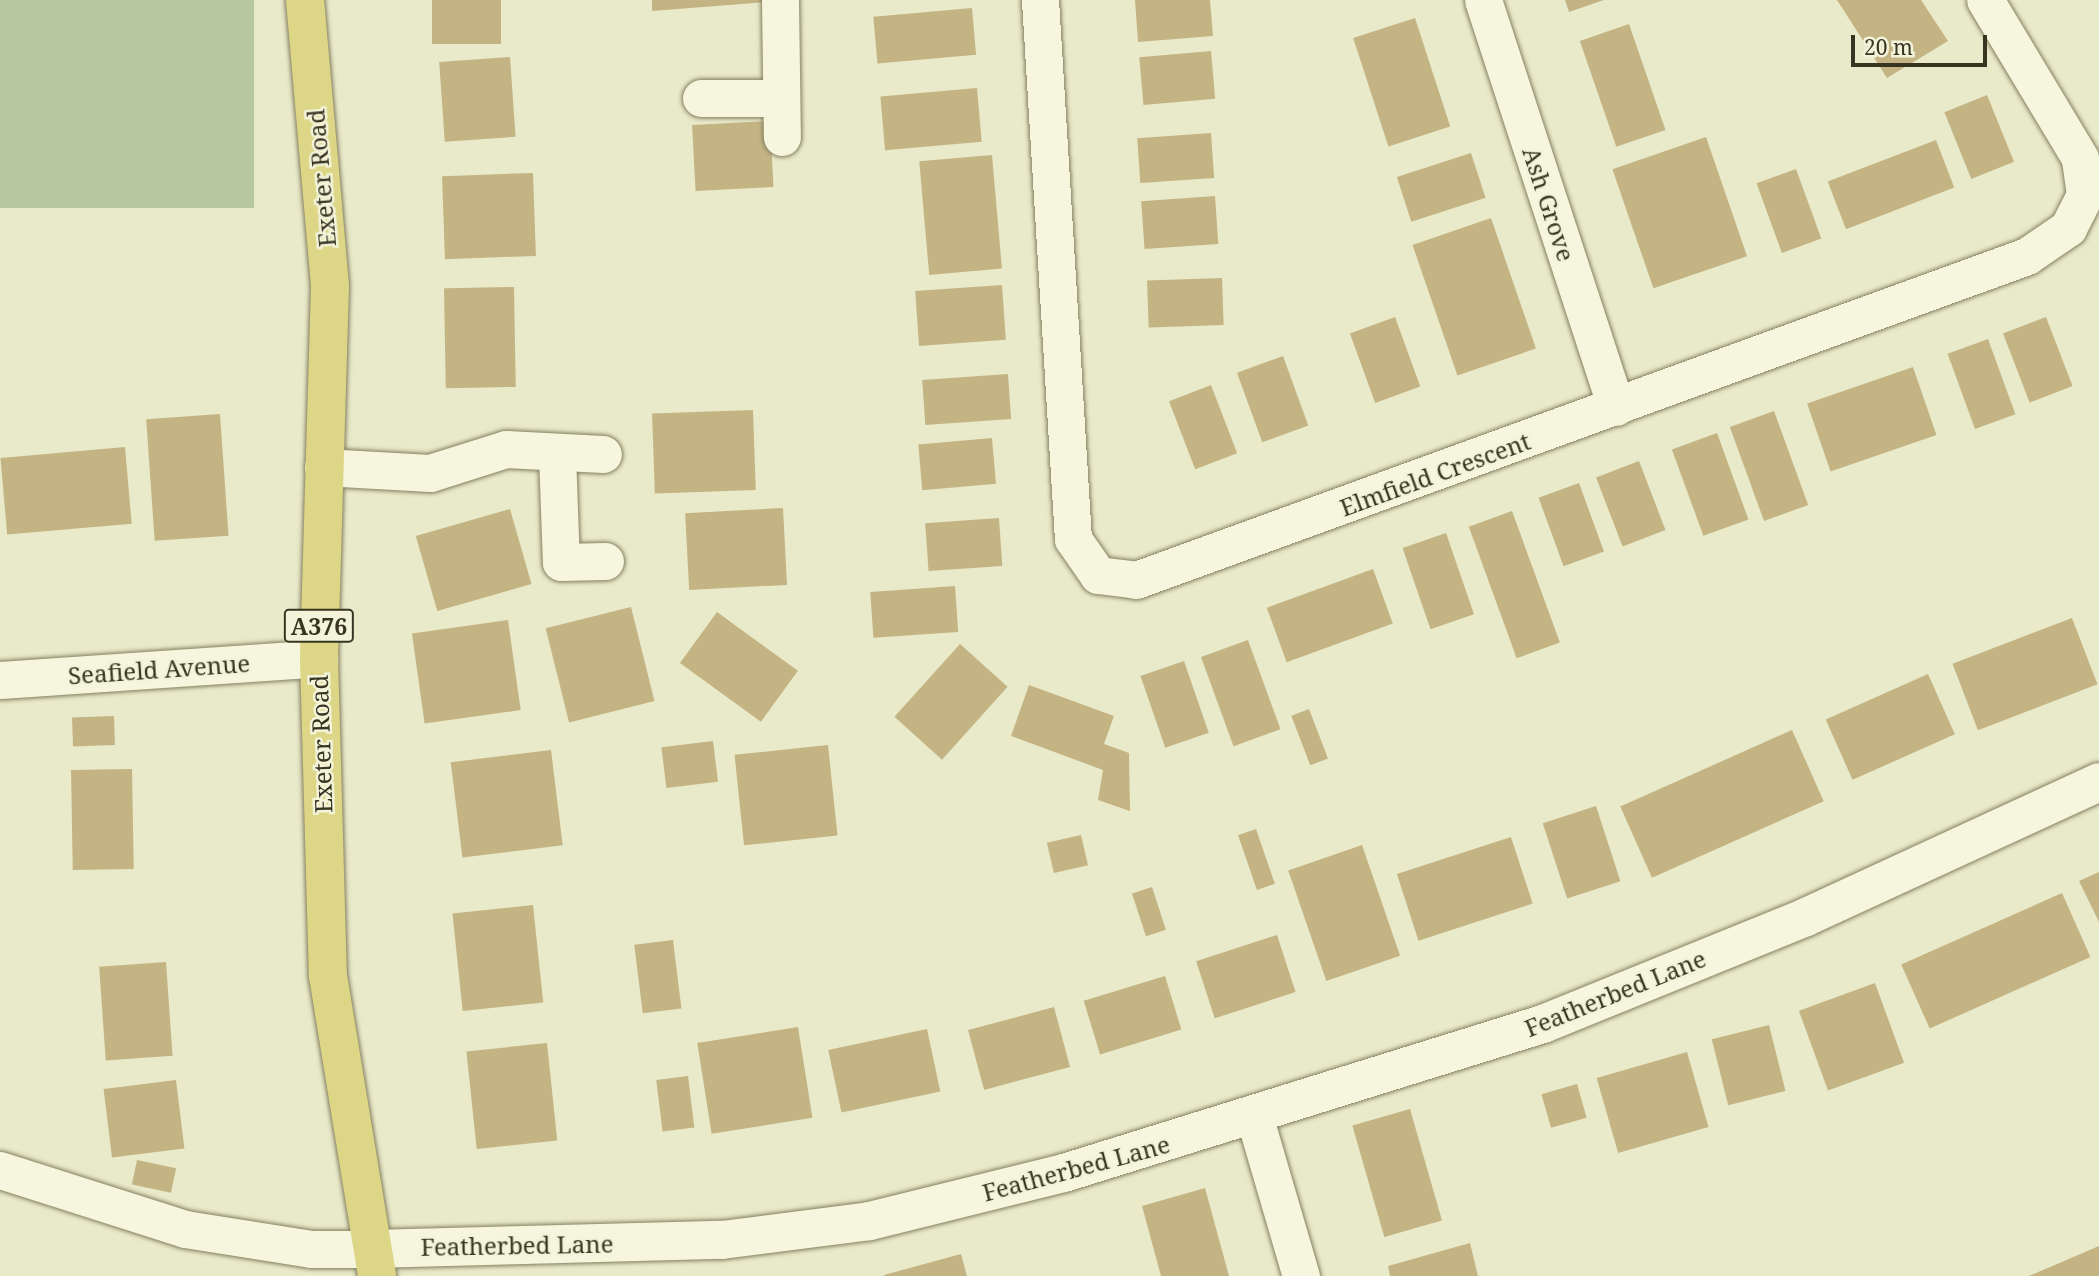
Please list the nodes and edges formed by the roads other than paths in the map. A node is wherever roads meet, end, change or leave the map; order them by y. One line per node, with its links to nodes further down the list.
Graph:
1 (306, 0): 12 (highway, Exeter Road / A376)
2 (780, 0): 7 (street)
3 (1040, 0): 9 (street, Elmfield Crescent)
4 (1483, 0): 9 (street, Ash Grove)
5 (1984, 0): 9 (street, Elmfield Crescent)
6 (701, 98): 7 (street)
7 (782, 98): 8 (street)
8 (782, 137)
9 (1616, 407)
10 (603, 454): 11 (street)
11 (557, 455): 12 (street); 13 (street)
12 (323, 467): 14 (highway, Exeter Road / A376)
13 (605, 561)
14 (319, 658): 15 (street, Seafield Avenue); 19 (highway, Exeter Road / A376)
15 (0, 680)
16 (2099, 782): 17 (street, Featherbed Lane)
17 (1255, 1119): 19 (street, Featherbed Lane); 20 (street)
18 (0, 1170): 19 (street, Featherbed Lane)
19 (374, 1262)
20 (1301, 1276)

